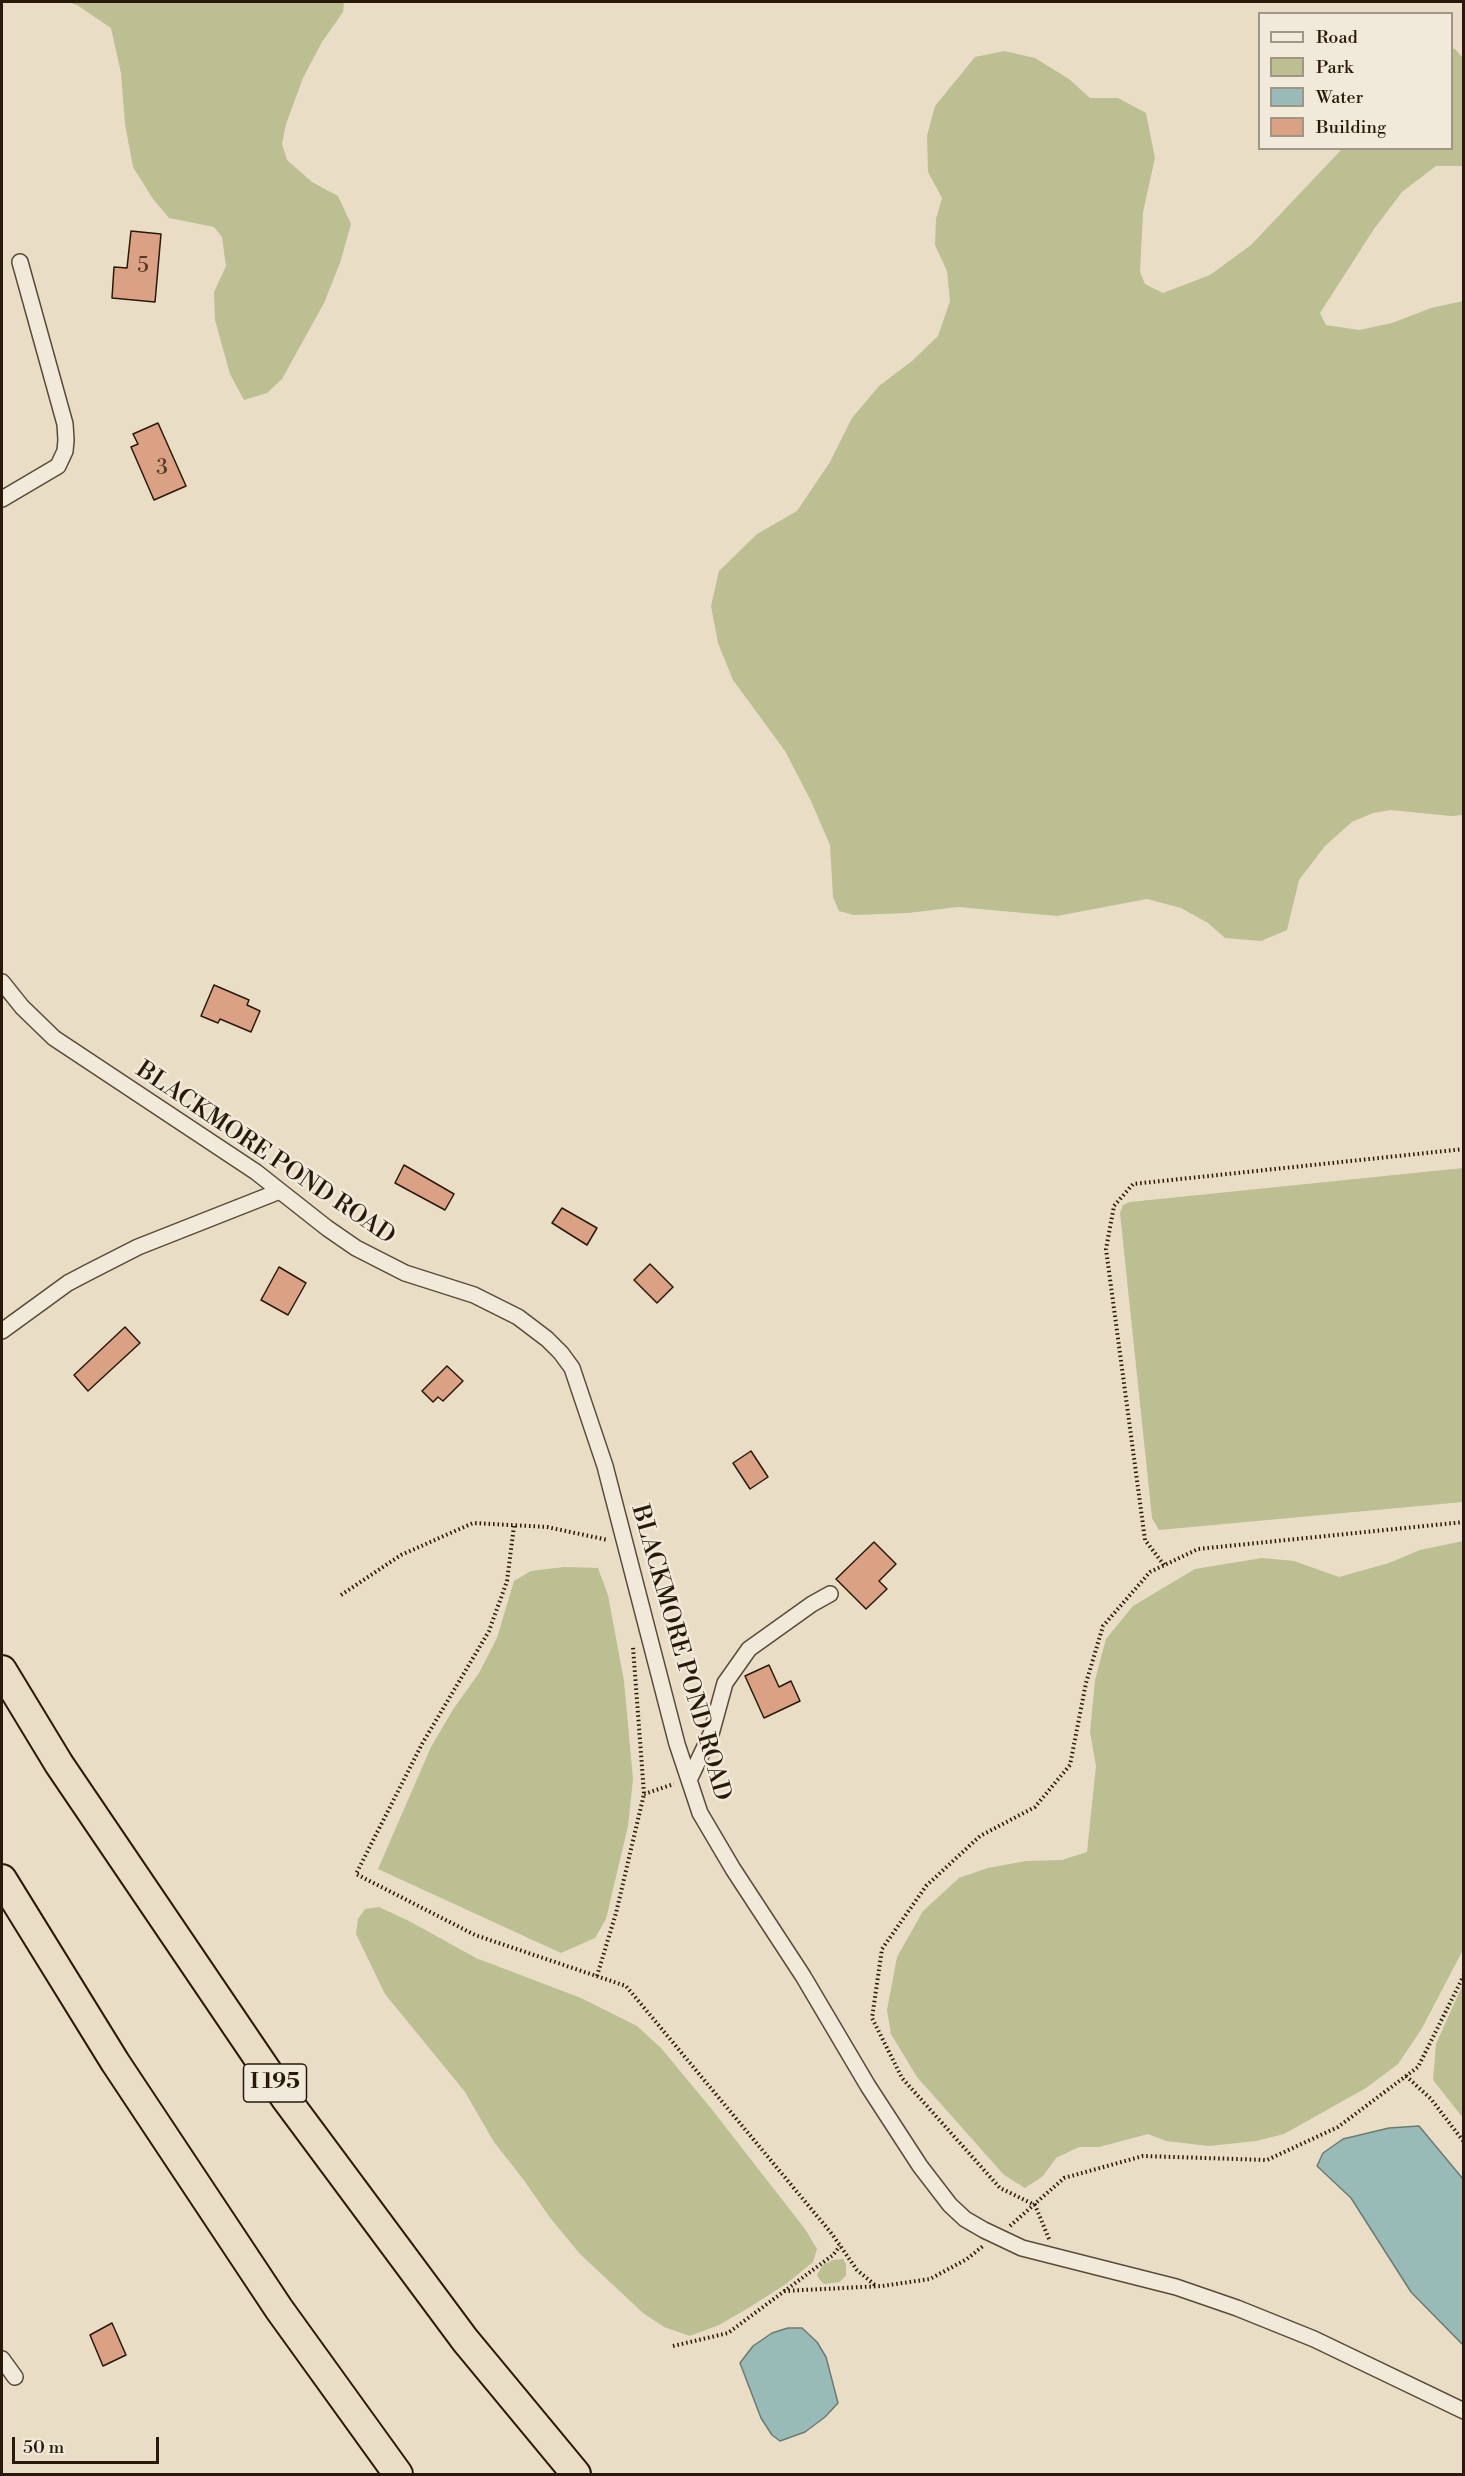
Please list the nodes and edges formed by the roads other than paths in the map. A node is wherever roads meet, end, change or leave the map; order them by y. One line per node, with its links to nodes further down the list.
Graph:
1 (20, 262): 2 (street)
2 (2, 499)
3 (2, 982): 4 (street, BLACKMORE POND ROAD)
4 (280, 1191): 5 (street); 8 (street, BLACKMORE POND ROAD)
5 (2, 1332)
6 (830, 1594): 8 (street)
7 (2, 1670): 14 (highway, I 195)
8 (689, 1780): 12 (street, BLACKMORE POND ROAD)
9 (2, 1879): 13 (highway)
10 (2, 2359): 11 (street)
11 (15, 2377)
12 (1464, 2411)
13 (398, 2475)
14 (576, 2475)

